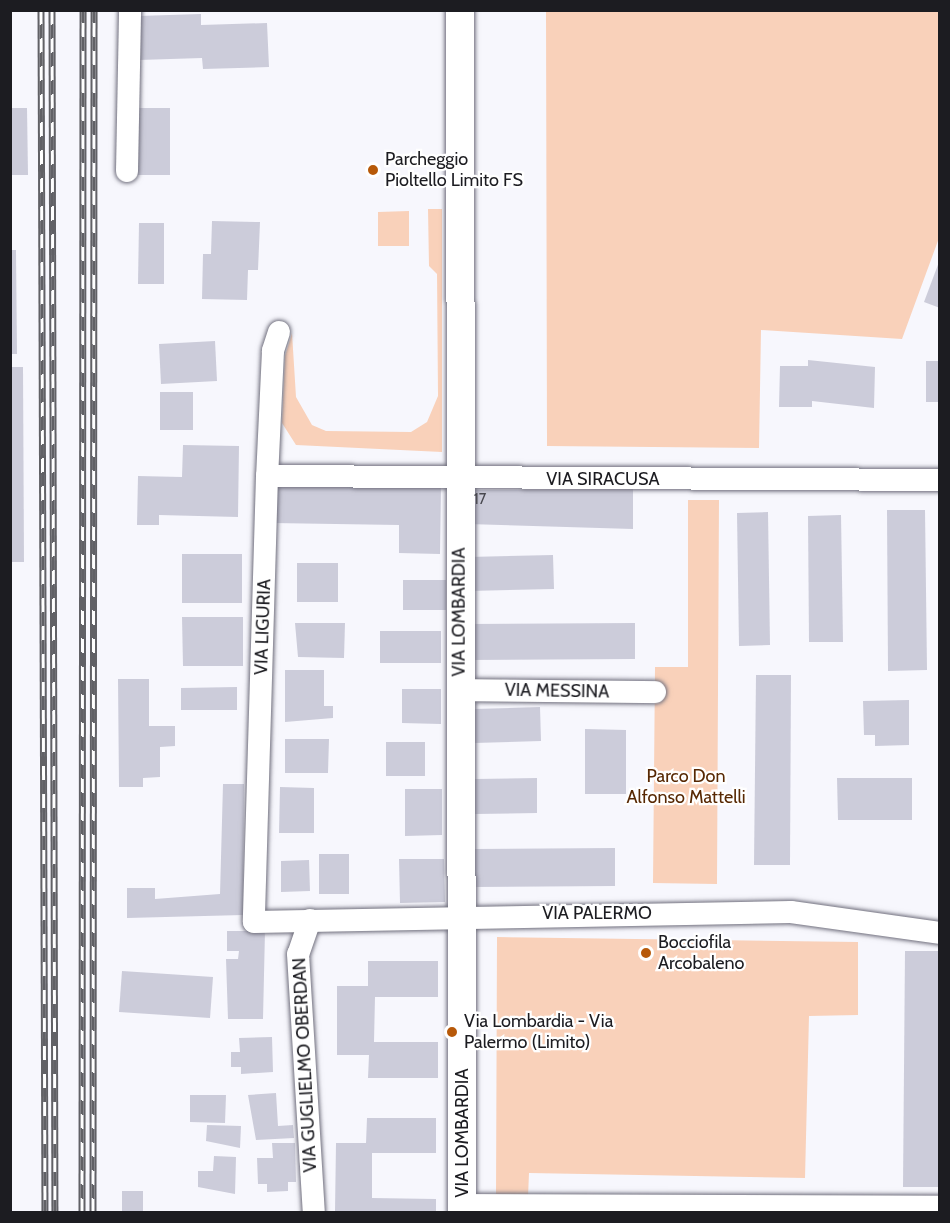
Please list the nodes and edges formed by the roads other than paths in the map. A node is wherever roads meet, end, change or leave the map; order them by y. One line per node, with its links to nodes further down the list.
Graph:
1 (130, 10): 3 (street)
2 (460, 10): 6 (street, VIA LOMBARDIA)
3 (127, 171)
4 (279, 332): 5 (street, VIA LIGURIA)
5 (267, 476): 6 (street, VIA SIRACUSA); 12 (street, VIA LIGURIA)
6 (459, 479): 7 (street, VIA SIRACUSA); 8 (street, VIA LOMBARDIA)
7 (939, 480)
8 (460, 690): 9 (street, VIA MESSINA); 10 (street, VIA LOMBARDIA)
9 (655, 692)
10 (461, 914): 11 (street, VIA PALERMO); 13 (street, VIA PALERMO); 15 (street, VIA LOMBARDIA)
11 (310, 920): 12 (street, VIA PALERMO); 16 (street, VIA GUGLIELMO OBERDAN)
12 (254, 922)
13 (939, 933)
14 (939, 1207): 15 (street)
15 (462, 1209)
16 (314, 1212)

